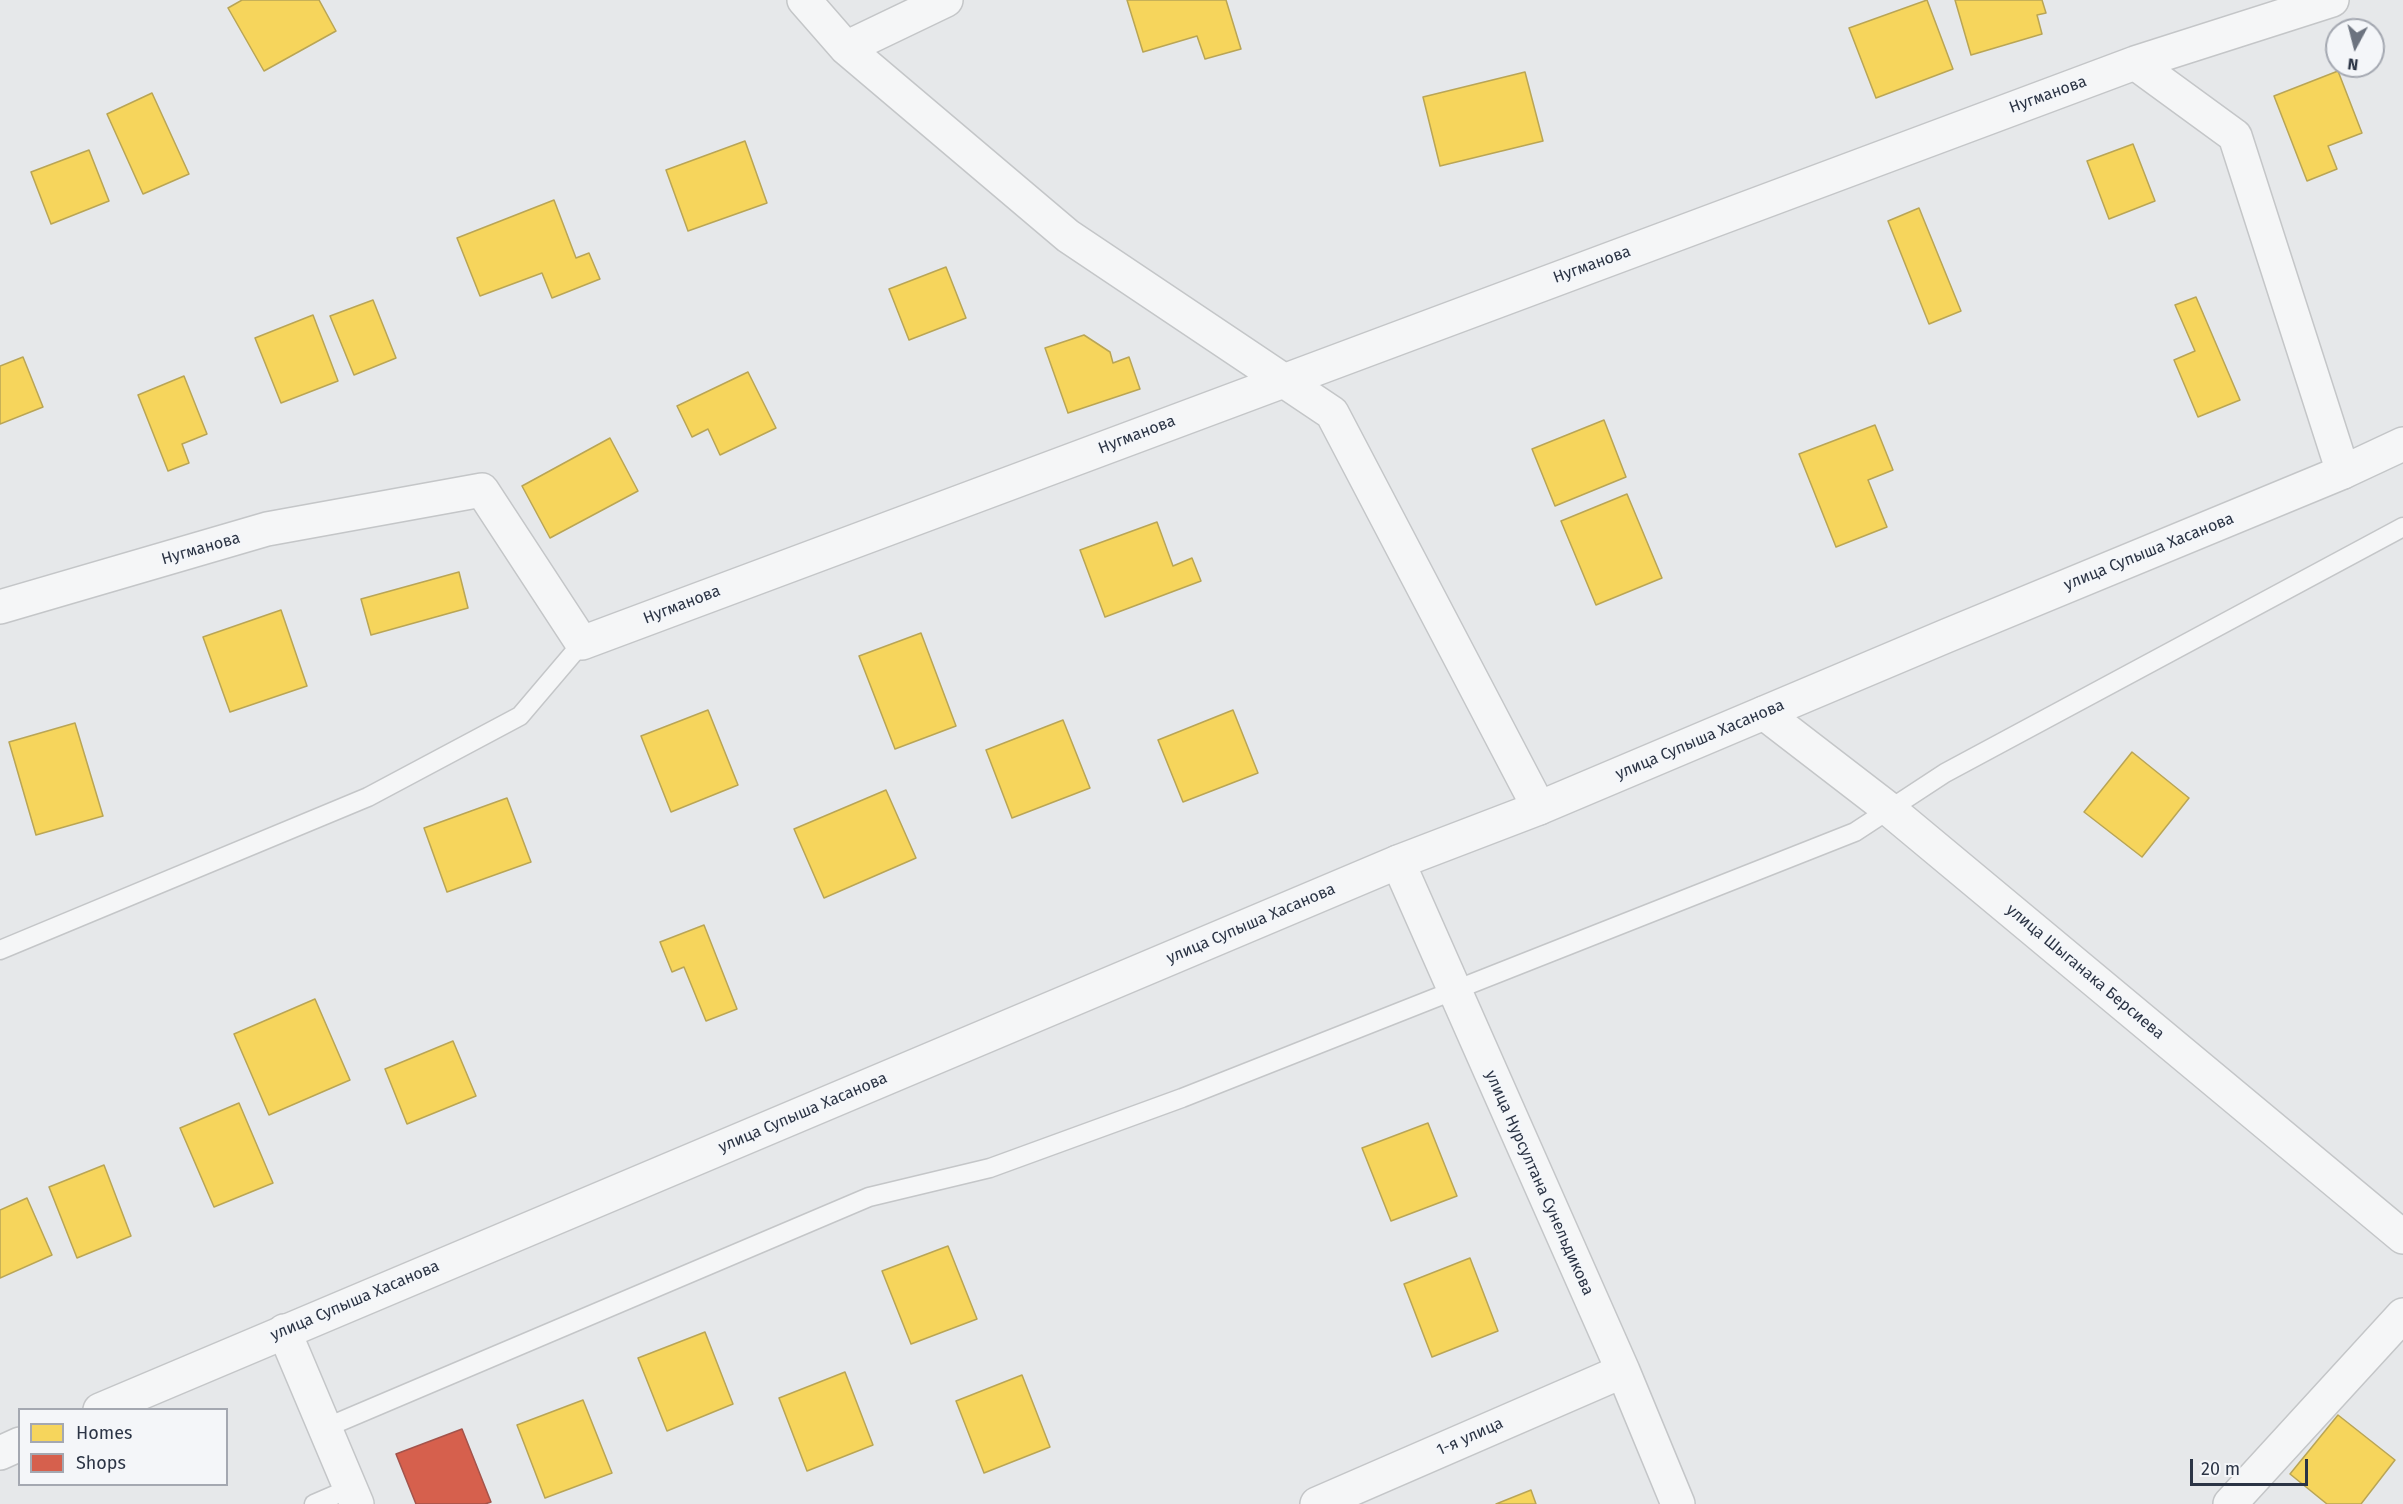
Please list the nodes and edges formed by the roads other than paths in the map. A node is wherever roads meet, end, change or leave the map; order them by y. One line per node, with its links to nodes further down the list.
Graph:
1 (804, 0): 4 (street)
2 (946, 0): 4 (street)
3 (2332, 0): 5 (street, Нугманова)
4 (846, 48): 6 (street)
5 (2135, 63): 6 (street, Нугманова); 8 (street)
6 (1283, 380): 11 (street, Нугманова); 13 (street)
7 (2403, 444): 8 (street, улица Супыша Хасанова)
8 (2343, 472): 12 (street, улица Супыша Хасанова)
9 (2403, 527): 14 (lane)
10 (0, 607): 11 (street, Нугманова)
11 (582, 643): 16 (lane)
12 (1764, 713): 13 (street, улица Супыша Хасанова); 14 (street, улица Шыганака Берсиева)
13 (1539, 808): 15 (street, улица Супыша Хасанова)
14 (1890, 810): 17 (lane); 18 (street, улица Шыганака Берсиева)
15 (1398, 862): 17 (street, улица Нурсултана Сунельдикова); 20 (street, улица Супыша Хасанова)
16 (0, 950)
17 (1454, 990): 21 (street, улица Нурсултана Сунельдикова); 23 (lane)
18 (2403, 1237)
19 (2403, 1315): 30 (street)
20 (284, 1331): 22 (street, улица Супыша Хасанова); 23 (street)
21 (1623, 1371): 28 (street, 1-я улица); 29 (street, улица Нурсултана Сунельдикова)
22 (105, 1408)
23 (325, 1428): 26 (street)
24 (18, 1445): 25 (street)
25 (0, 1453)
26 (354, 1496): 27 (lane)
27 (314, 1504)
28 (1317, 1504)
29 (1678, 1504)
30 (2230, 1504)

